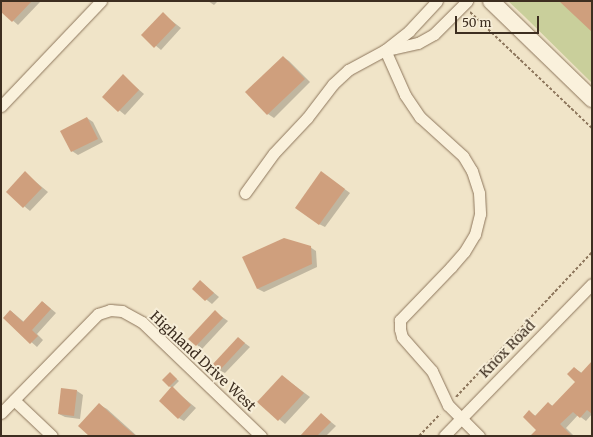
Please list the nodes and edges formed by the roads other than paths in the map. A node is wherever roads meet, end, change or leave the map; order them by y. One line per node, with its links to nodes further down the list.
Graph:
1 (102, 1): 7 (street)
2 (437, 1): 5 (street)
3 (491, 1): 6 (street)
4 (467, 4): 5 (street)
5 (385, 50): 8 (street); 12 (street)
6 (592, 99)
7 (1, 106)
8 (245, 193)
9 (592, 284): 12 (street, Knox Road)
10 (14, 400): 11 (street, Highland Drive West); 13 (street); 14 (street, Highland Drive West)
11 (1, 413)
12 (460, 419): 15 (street, Knox Road); 16 (street)
13 (52, 436)
14 (261, 436)
15 (444, 436)
16 (479, 436)

